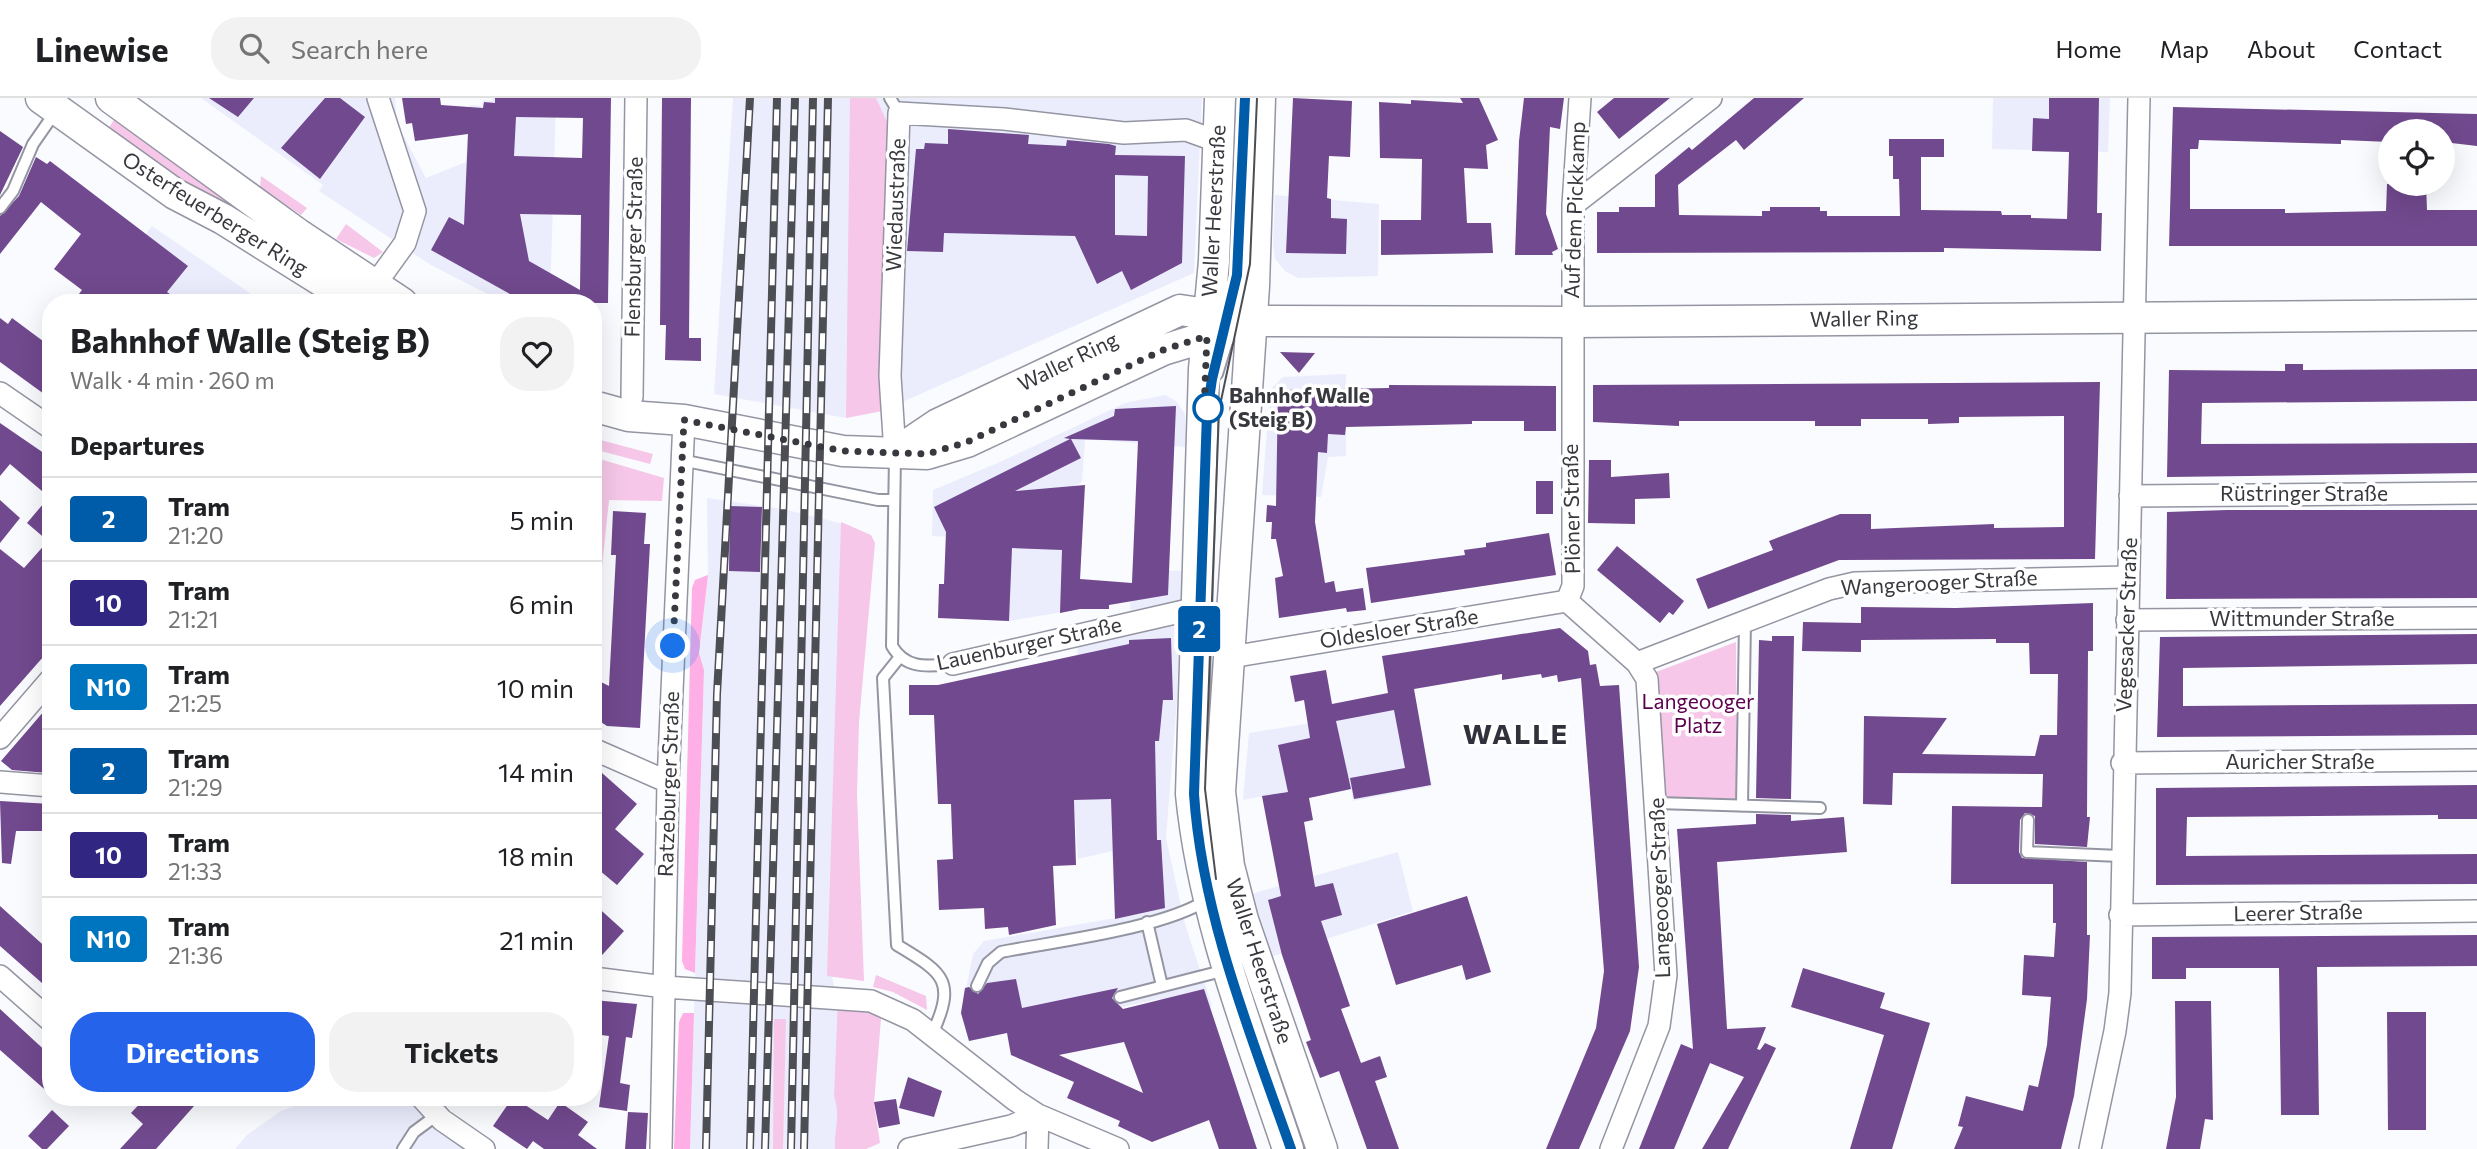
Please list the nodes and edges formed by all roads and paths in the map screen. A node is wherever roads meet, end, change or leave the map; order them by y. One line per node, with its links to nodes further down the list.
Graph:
1 (111, 98): 15 (main road, Osterfeuerberger Ring)
2 (378, 98): 16 (street)
3 (636, 98): 23 (street, Flensburger Straße)
4 (1220, 98): 11 (main road, Waller Heerstraße)
5 (1260, 98): 20 (main road, Waller Heerstraße)
6 (1580, 98): 12 (street, Auf dem Pickkamp)
7 (1711, 98): 12 (street)
8 (2139, 98): 18 (street, Vegesacker Straße)
9 (49, 104): 13 (lane); 14 (main road, Osterfeuerberger Ring)
10 (894, 105): 11 (street, Wiedaustraße); 28 (street, Wiedaustraße)
11 (1219, 142): 20 (main road, Waller Heerstraße)
12 (1573, 205): 19 (street, Auf dem Pickkamp)
13 (0, 208)
14 (359, 294)
15 (360, 294)
16 (366, 294)
17 (2477, 315): 18 (main road, Waller Ring)
18 (2135, 317): 19 (main road, Waller Ring); 30 (street, Vegesacker Straße)
19 (1572, 322): 20 (main road, Waller Ring); 33 (street, Plöner Straße)
20 (1227, 324): 28 (main road, Waller Ring); 34 (main road, Waller Heerstraße); 38 (main road, Waller Heerstraße); 77 (lane)
21 (602, 388): 23 (main road)
22 (0, 393): 26 (street)
23 (632, 397): 25 (main road)
24 (602, 408): 25 (main road)
25 (684, 420): 27 (street, Ratzeburger Straße); 28 (main road, Waller Ring)
26 (42, 422)
27 (681, 460): 31 (lane); 48 (street, Ratzeburger Straße)
28 (895, 467): 31 (lane)
29 (2477, 493): 30 (street, Rüstringer Straße)
30 (2130, 495): 32 (street, Vegesacker Straße)
31 (894, 500): 39 (lane)
32 (2128, 577): 36 (street, Vegesacker Straße); 37 (street, Wangerooger Straße)
33 (1567, 601): 38 (street, Oldesloer Straße); 40 (street, Plöner Straße)
34 (1198, 608): 41 (street, Lauenburger Straße); 55 (main road, Waller Heerstraße)
35 (2477, 618): 36 (street, Wittmunder Straße)
36 (2127, 620): 46 (street, Vegesacker Straße)
37 (1745, 621): 40 (street, Wangerooger Straße); 51 (lane)
38 (1231, 657): 78 (main road, Waller Heerstraße)
39 (899, 658): 41 (lane, Lauenburger Straße); 67 (lane)
40 (1637, 663): 50 (street, Langeooger Straße)
41 (953, 664)
42 (42, 689): 43 (street)
43 (0, 738)
44 (602, 752): 48 (street)
45 (2477, 760): 46 (street, Auricher Straße)
46 (2122, 763): 54 (street, Vegesacker Straße)
47 (0, 782): 49 (street)
48 (668, 782): 64 (street, Ratzeburger Straße)
49 (42, 785)
50 (1657, 803): 51 (lane); 79 (street, Langeooger Straße)
51 (1742, 806): 52 (lane)
52 (1820, 808)
53 (2028, 820): 54 (lane)
54 (2120, 856): 57 (street, Vegesacker Straße)
55 (1207, 900): 58 (lane); 59 (main road, Waller Heerstraße)
56 (2477, 911): 57 (street, Leerer Straße)
57 (2120, 915): 80 (street, Vegesacker Straße)
58 (1147, 922): 62 (lane); 63 (lane)
59 (1228, 970): 63 (lane); 76 (main road, Waller Heerstraße)
60 (0, 976): 66 (street)
61 (602, 979): 64 (street)
62 (977, 986)
63 (1163, 986): 65 (lane)
64 (665, 988): 67 (street); 72 (street, Ratzeburger Straße)
65 (1120, 998)
66 (42, 1013)
67 (932, 1034): 69 (street)
68 (437, 1106): 70 (lane); 71 (street)
69 (1038, 1115): 73 (street); 74 (street); 75 (street)
70 (402, 1149)
71 (484, 1149)
72 (661, 1149)
73 (909, 1149)
74 (1037, 1149)
75 (1118, 1149)
76 (1288, 1149)
77 (1296, 1149)
78 (1322, 1149)
79 (1611, 1149)
80 (2090, 1149)

